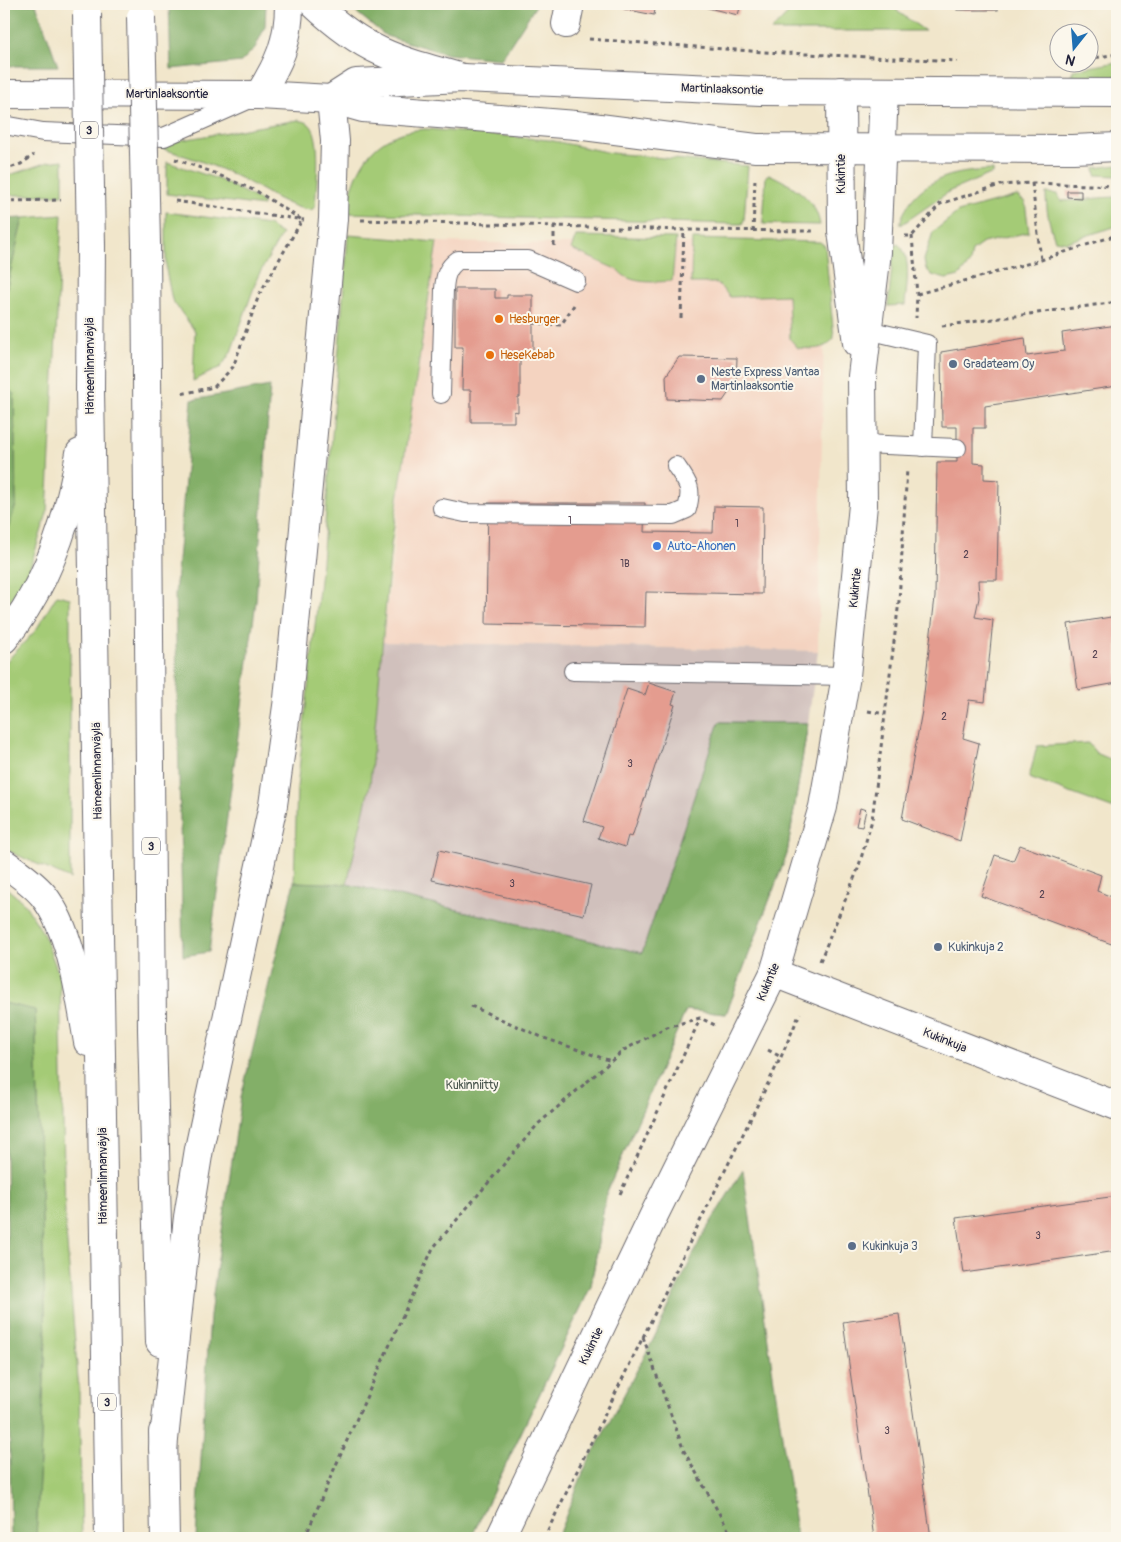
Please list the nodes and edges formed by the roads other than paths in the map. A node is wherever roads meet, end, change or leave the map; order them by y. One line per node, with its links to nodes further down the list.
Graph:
1 (290, 4): 10 (main road)
2 (314, 4): 5 (main road)
3 (87, 9): 19 (main road, Hämeenlinnanväylä / 3, bridge)
4 (141, 10): 33 (main road, 3, bridge)
5 (463, 78): 6 (main road, Martinlaaksontie); 11 (main road, Martinlaaksontie)
6 (841, 91): 7 (main road, Martinlaaksontie); 14 (main road, Kukintie)
7 (884, 92): 8 (main road, Martinlaaksontie); 15 (main road, Kukintie)
8 (1117, 93)
9 (4, 94): 10 (main road, Martinlaaksontie)
10 (259, 95): 11 (main road, Martinlaaksontie); 12 (lane)
11 (331, 99): 14 (main road, Martinlaaksontie); 33 (main road)
12 (4, 125)
13 (1117, 147): 15 (main road, Martinlaaksontie)
14 (841, 148): 15 (main road, Martinlaaksontie); 18 (main road, Kukintie)
15 (880, 148): 17 (main road, Kukintie)
16 (576, 281): 20 (lane)
17 (868, 330): 18 (main road, Kukintie); 22 (lane)
18 (862, 376): 21 (main road, Kukintie)
19 (90, 390): 26 (main road); 32 (main road, Hämeenlinnanväylä / 3)
20 (441, 394)
21 (863, 444): 22 (lane); 28 (main road, Kukintie)
22 (923, 448): 23 (lane)
23 (957, 448)
24 (676, 466): 25 (lane)
25 (442, 508)
26 (4, 639)
27 (573, 671): 28 (lane)
28 (846, 676): 30 (main road, Kukintie)
29 (4, 863): 32 (main road)
30 (774, 973): 31 (main road, Kukinkuja); 36 (main road, Kukintie)
31 (1117, 1106)
32 (103, 1132): 34 (main road, Hämeenlinnanväylä / 3)
33 (163, 1449): 35 (main road, 3)
34 (109, 1538)
35 (165, 1538)
36 (500, 1538)

